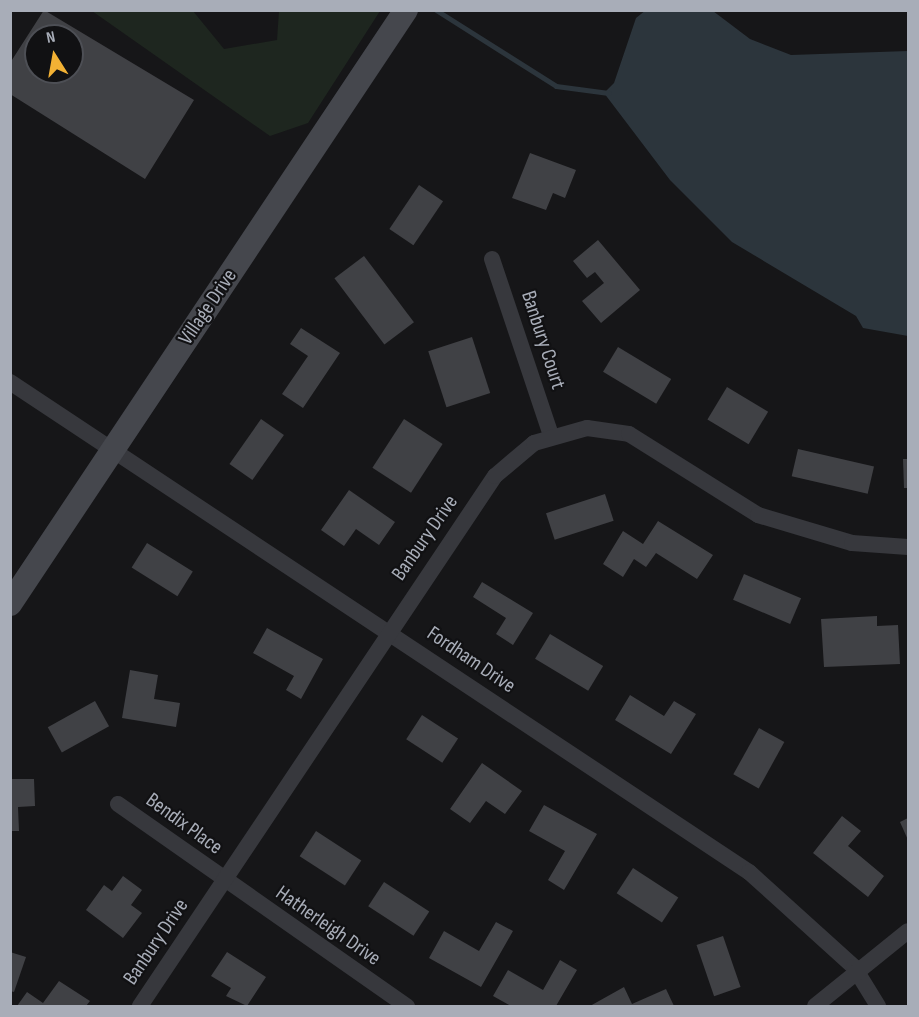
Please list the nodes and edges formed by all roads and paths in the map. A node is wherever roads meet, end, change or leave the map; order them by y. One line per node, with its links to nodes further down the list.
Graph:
1 (406, 10): 5 (main road, Village Drive)
2 (492, 259): 4 (street, Banbury Court)
3 (10, 382): 5 (street, Fordham Drive)
4 (550, 435): 6 (street, Banbury Drive); 8 (street, Banbury Drive)
5 (114, 449): 7 (main road, Village Drive); 8 (street, Fordham Drive)
6 (909, 547)
7 (10, 604)
8 (388, 631): 10 (street, Banbury Drive); 12 (street, Fordham Drive)
9 (118, 804): 10 (street, Bendix Place)
10 (224, 881): 13 (street, Banbury Drive); 14 (street, Hatherleigh Drive)
11 (909, 931): 12 (street)
12 (859, 973): 15 (street); 16 (street, Fordham Drive)
13 (140, 1006)
14 (407, 1006)
15 (815, 1006)
16 (879, 1006)

